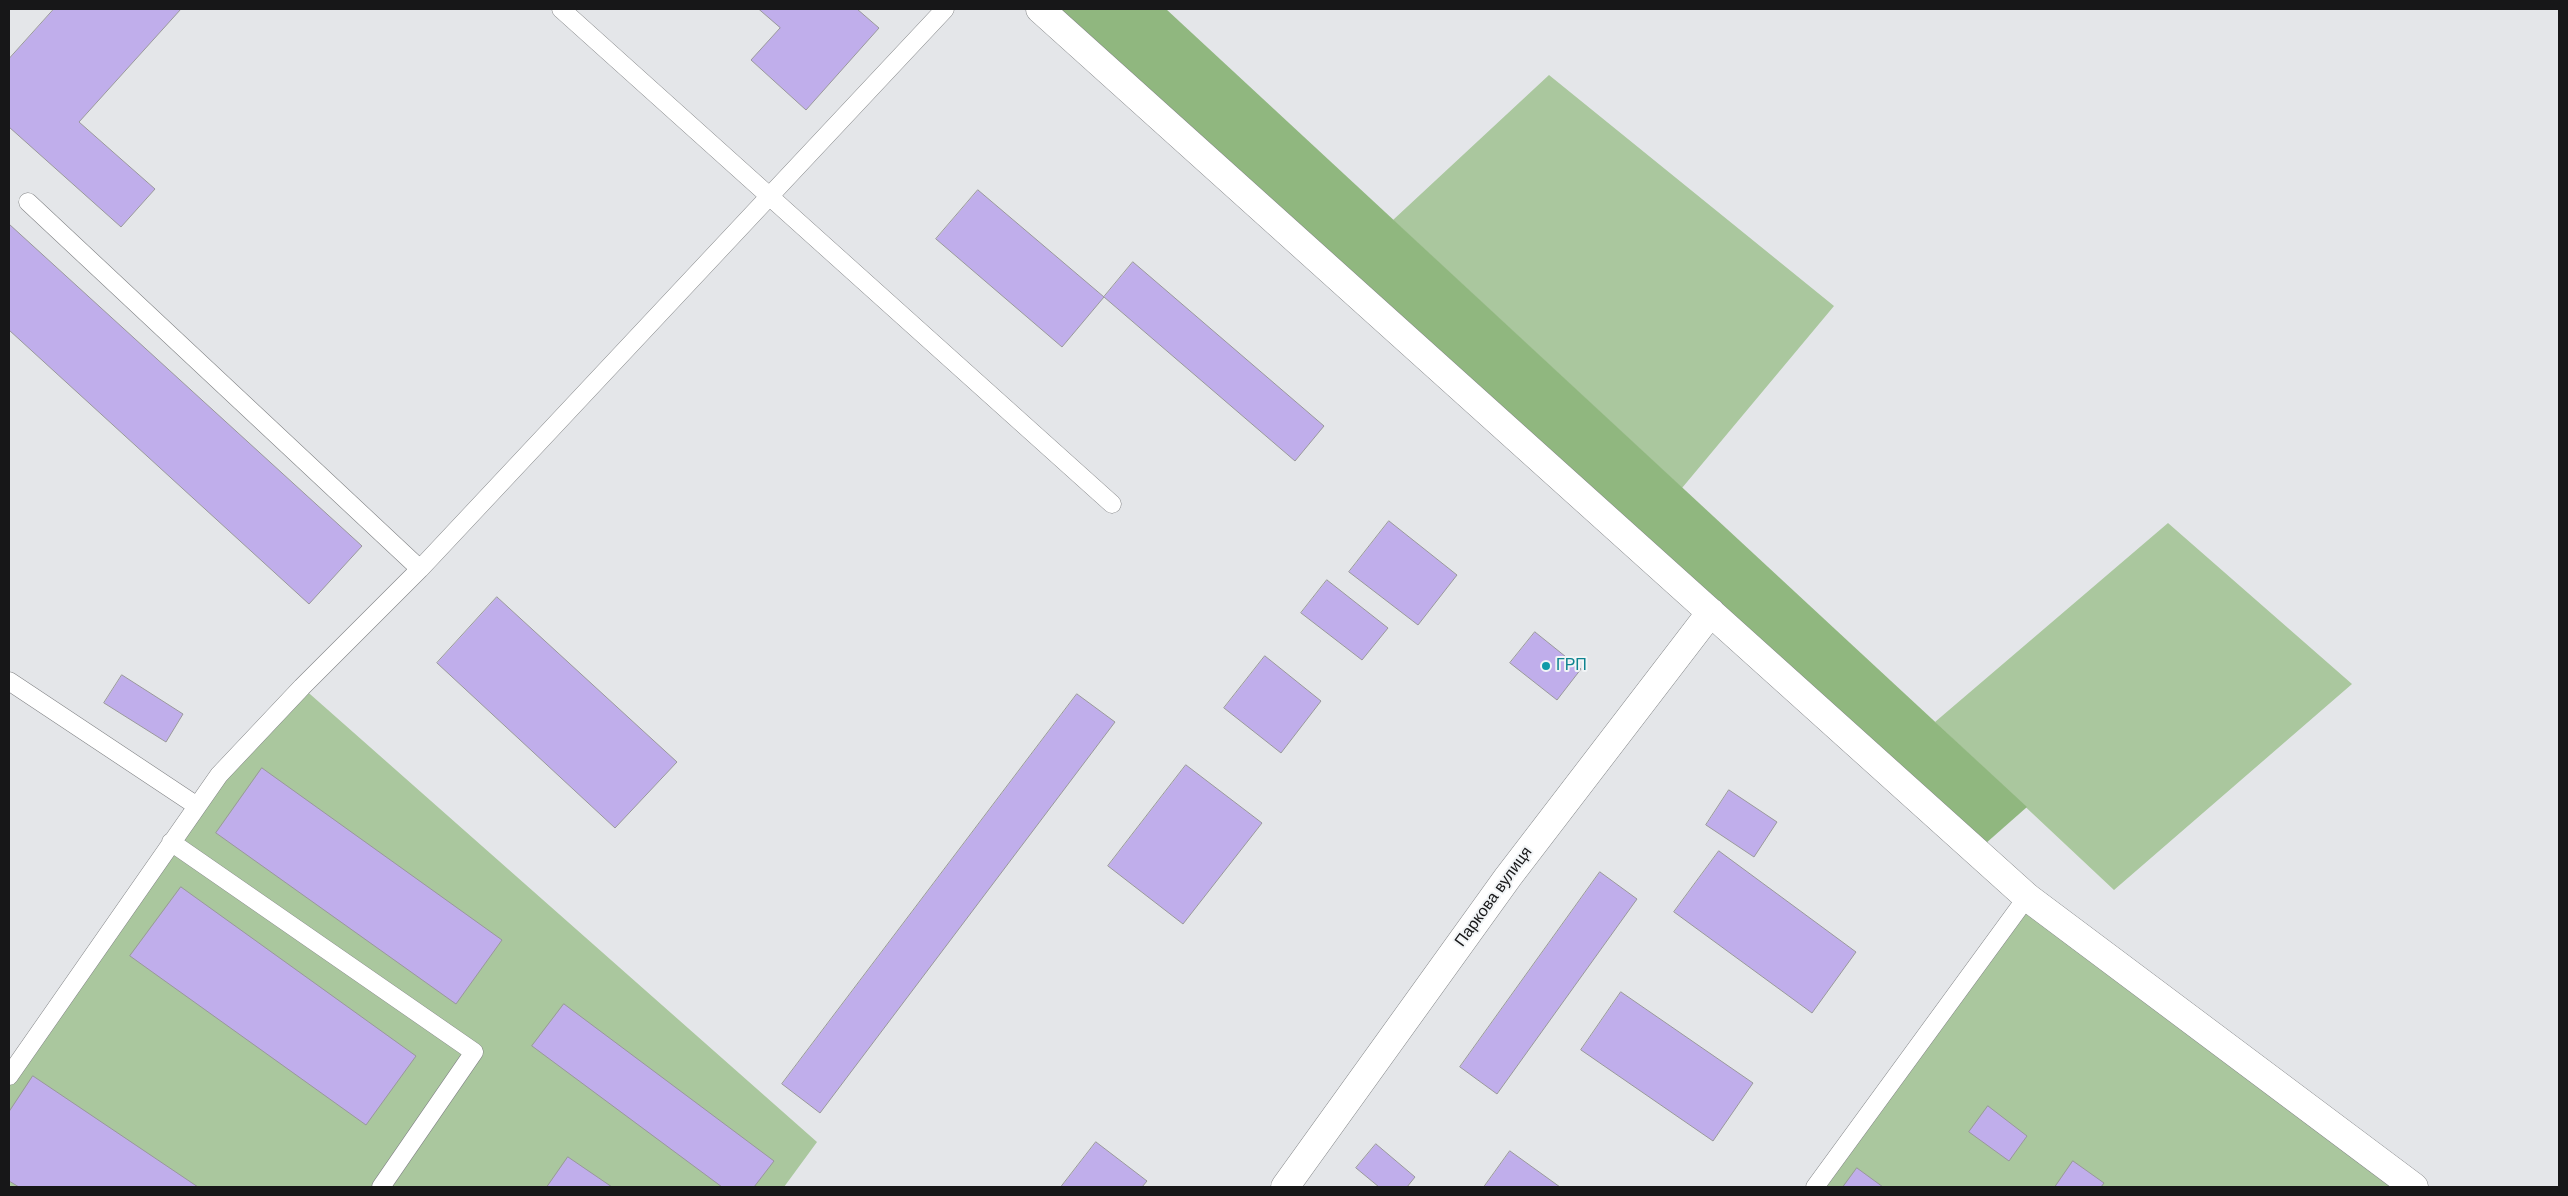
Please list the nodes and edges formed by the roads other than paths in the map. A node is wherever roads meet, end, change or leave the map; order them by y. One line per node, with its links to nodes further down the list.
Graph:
1 (561, 9): 4 (lane)
2 (945, 9): 4 (lane)
3 (1040, 9): 8 (street)
4 (768, 196): 6 (lane); 7 (lane)
5 (28, 202): 7 (lane)
6 (1112, 504)
7 (420, 569): 10 (lane)
8 (1712, 612): 12 (street); 15 (street, Паркова вулиця)
9 (9, 681): 10 (lane)
10 (197, 806): 11 (lane)
11 (171, 842): 13 (lane); 14 (lane)
12 (2027, 897): 16 (lane); 17 (street)
13 (9, 1076)
14 (381, 1187)
15 (1285, 1187)
16 (1815, 1187)
17 (2414, 1187)

